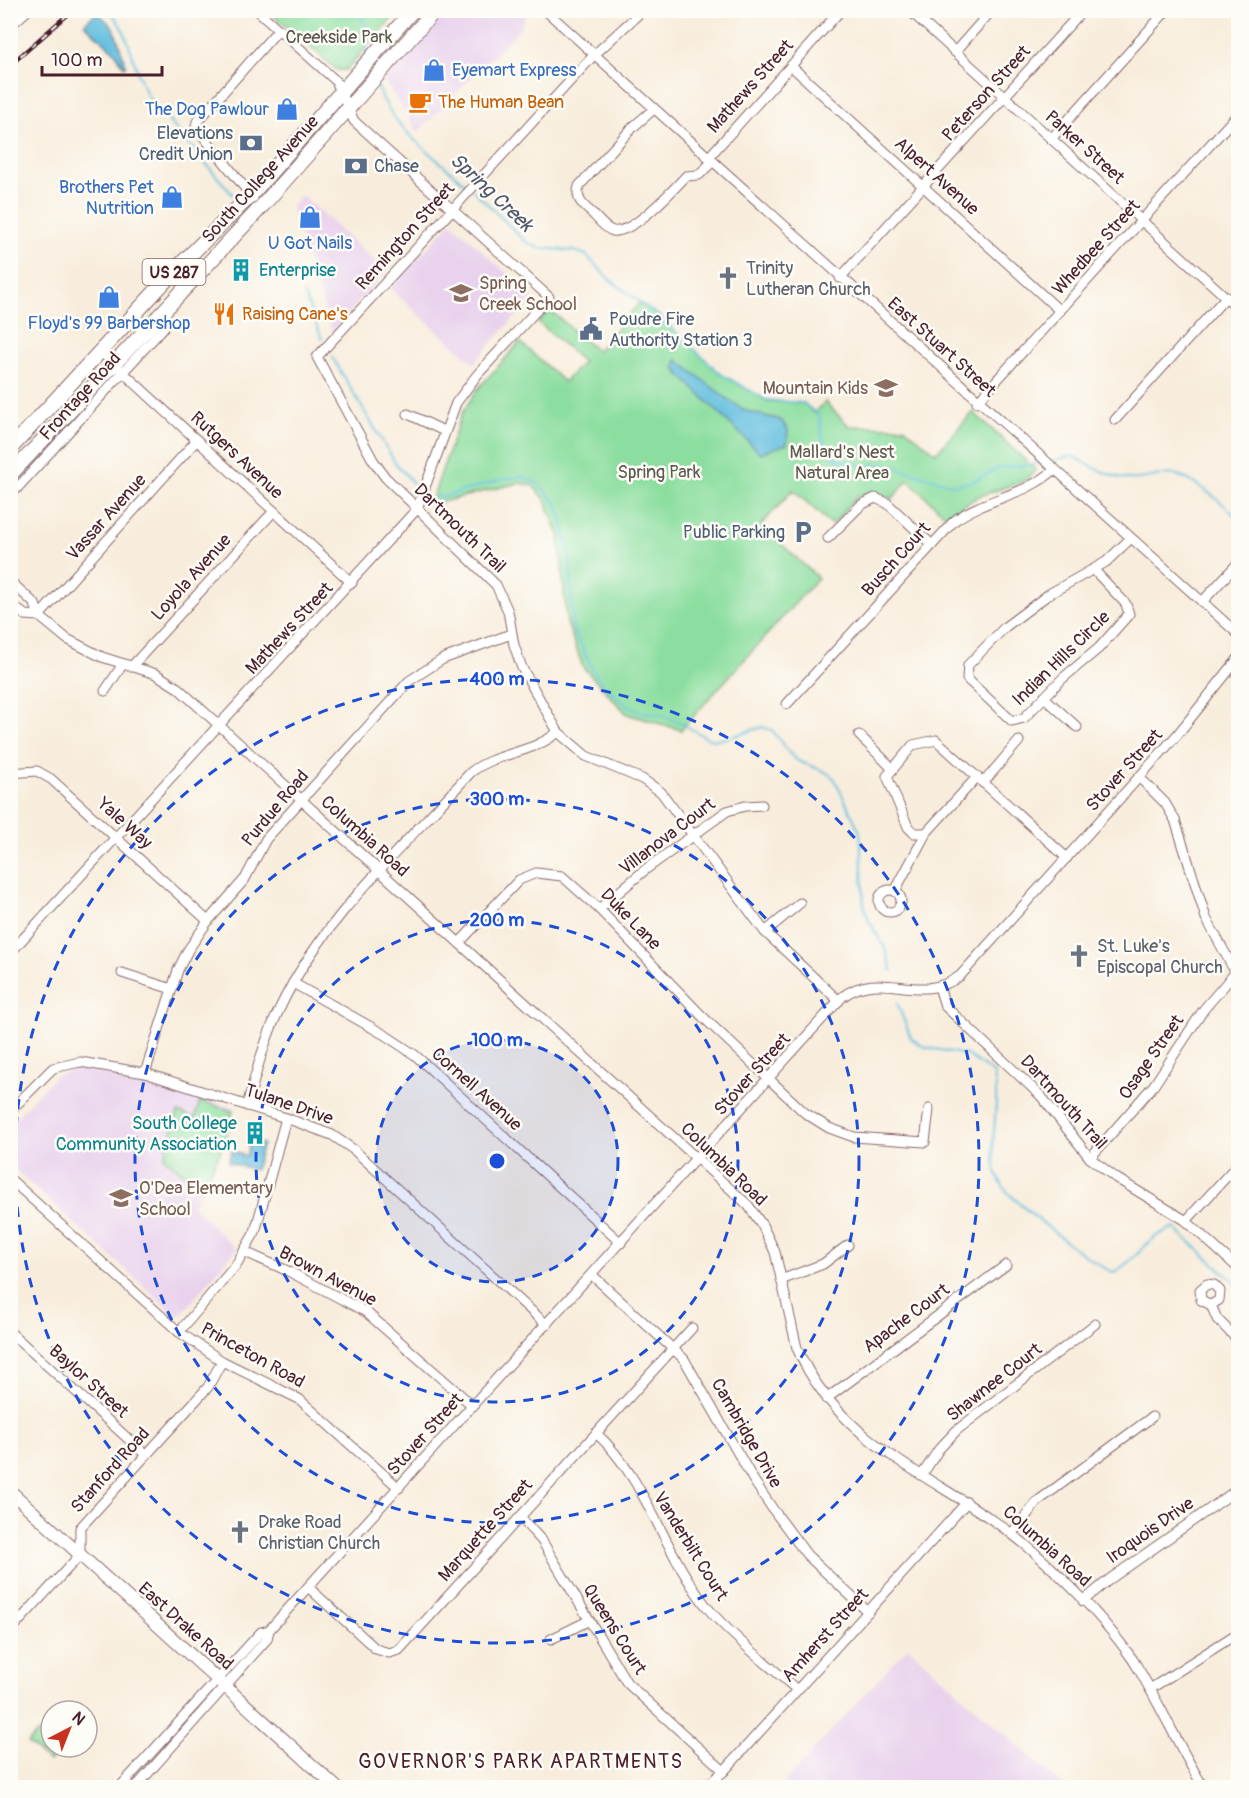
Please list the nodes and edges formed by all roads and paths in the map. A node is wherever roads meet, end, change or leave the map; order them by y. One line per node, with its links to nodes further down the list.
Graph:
1 (28, 10): 12 (street)
2 (257, 10): 13 (street)
3 (413, 10): 17 (highway, South College Avenue / US 287)
4 (435, 10): 20 (highway, South College Avenue / US 287)
5 (544, 10): 15 (street, East Stuart Street)
6 (643, 10): 15 (street, Remington Street)
7 (842, 10): 16 (street, Mathews Street)
8 (909, 10): 14 (street, Parker Street)
9 (993, 10): 14 (street)
10 (1083, 10): 18 (street, Peterson Street)
11 (1167, 10): 22 (street)
12 (10, 26)
13 (279, 30): 17 (street); 25 (street)
14 (955, 52): 18 (street, Parker Street)
15 (594, 55): 19 (street, East Stuart Street); 27 (street, Remington Street)
16 (791, 66): 23 (street, Mathews Street); 24 (street, Alpert Avenue)
17 (342, 91): 20 (street); 25 (highway, South College Avenue / US 287)
18 (1005, 97): 22 (street, Parker Street); 24 (street, Peterson Street)
19 (654, 109): 23 (street, East Stuart Street); 23 (street, Mathews Street)
20 (347, 110): 26 (highway, South College Avenue / US 287); 27 (street)
21 (1239, 114): 28 (street, Whedbee Street)
22 (1051, 139): 28 (street, Parker Street)
23 (710, 160): 29 (street, East Stuart Street)
24 (923, 187): 29 (street, Peterson Street); 32 (street, Alpert Avenue)
25 (250, 196): 26 (street); 34 (highway, South College Avenue / US 287)
26 (262, 206): 33 (highway, South College Avenue / US 287)
27 (451, 209): 35 (street, Remington Street); 41 (street, Mathews Street)
28 (1142, 221): 30 (street, Parker Street); 32 (street, Whedbee Street)
29 (840, 278): 38 (street, East Stuart Street)
30 (1226, 297): 31 (street, Parker Street); 40 (street)
31 (1239, 308)
32 (1060, 311): 38 (street, Whedbee Street)
33 (155, 318): 36 (highway, South College Avenue / US 287); 37 (street, Frontage Road)
34 (100, 351): 36 (street, Rutgers Avenue); 43 (highway, South College Avenue / US 287)
35 (317, 357): 47 (street, Dartmouth Trail)
36 (113, 363): 37 (street, Rutgers Avenue); 45 (highway, South College Avenue / US 287)
37 (124, 373): 42 (street, Rutgers Avenue); 46 (street, Frontage Road)
38 (977, 402): 44 (street, East Stuart Street)
39 (408, 414): 41 (street)
40 (1115, 420)
41 (444, 431): 47 (street, Mathews Street)
42 (197, 440): 48 (street, Rutgers Avenue); 58 (street, Vassar Avenue)
43 (10, 449)
44 (1053, 470): 50 (street, East Stuart Street); 51 (street, Busch Court)
45 (10, 476)
46 (10, 496)
47 (417, 508): 55 (street, Mathews Street); 59 (street, Dartmouth Trail)
48 (274, 511): 55 (street, Rutgers Avenue); 62 (street, Loyola Avenue)
49 (828, 538): 51 (street)
50 (1130, 539): 53 (street, Indian Hills Circle); 56 (street, East Stuart Street)
51 (932, 544): 65 (street, Busch Court)
52 (1239, 563): 56 (street)
53 (1094, 570): 64 (street, Indian Hills Circle); 64 (street, Indian Hills Circle)
54 (10, 581): 58 (street, Columbia Road)
55 (352, 583): 66 (street, Mathews Street)
56 (1202, 602): 60 (street, East Stuart Street)
57 (10, 604): 58 (street, Columbia Road)
58 (39, 616): 62 (street, Columbia Road)
59 (511, 634): 68 (street, Dartmouth Trail); 75 (street, Purdue Road)
60 (1239, 634)
61 (1239, 658): 73 (street, Stover Street)
62 (128, 665): 63 (street); 66 (street, Columbia Road)
63 (105, 691)
64 (1044, 697): 67 (street)
65 (787, 704)
66 (220, 726): 75 (street, Columbia Road); 79 (street, Mathews Street)
67 (1077, 727)
68 (558, 732): 78 (street, Dartmouth Trail); 81 (street)
69 (859, 735): 71 (street)
70 (1019, 741): 74 (street)
71 (893, 769): 74 (street); 77 (street)
72 (10, 773): 79 (street, Yale Way)
73 (1140, 778): 80 (street, Stover Street); 90 (street)
74 (980, 780): 77 (street); 80 (street)
75 (301, 800): 81 (street, Columbia Road); 85 (street, Purdue Road)
76 (762, 806): 78 (street, Villanova Court)
77 (926, 833): 82 (street)
78 (693, 835): 84 (street, Villanova Court); 86 (street, Dartmouth Trail)
79 (117, 838): 85 (street, Yale Way); 88 (street, Mathews Street)
80 (1067, 858): 92 (street, Stover Street)
81 (380, 872): 87 (street, Columbia Road); 91 (street)
82 (895, 891)
83 (800, 903): 86 (street)
84 (599, 909): 87 (street, Duke Lane); 96 (street, Duke Lane)
85 (208, 921): 93 (street, Purdue Road)
86 (765, 932): 94 (street, Dartmouth Trail)
87 (459, 943): 102 (street, Columbia Road)
88 (10, 953)
89 (122, 973): 93 (street)
90 (1237, 975): 101 (street, Osage Street)
91 (293, 983): 97 (street); 106 (street, Cornell Avenue)
92 (939, 987): 94 (street, Stover Street); 101 (street, Dartmouth Trail)
93 (172, 989): 95 (street, Purdue Road)
94 (839, 1001): 96 (street, Stover Street)
95 (145, 1073): 97 (street, Tulane Drive); 99 (street, Tulane Drive)
96 (770, 1079): 98 (street, Duke Lane); 102 (street, Stover Street)
97 (247, 1106): 100 (street, Tulane Drive)
98 (929, 1109)
99 (10, 1111)
100 (286, 1118): 108 (street); 115 (street, Tulane Drive)
101 (1090, 1158): 105 (street, Dartmouth Trail)
102 (697, 1159): 106 (street, Stover Street); 112 (street, Columbia Road)
103 (1239, 1164): 105 (street)
104 (10, 1179): 118 (street, Princeton Road)
105 (1186, 1221): 110 (street, Dartmouth Trail)
106 (621, 1243): 111 (street, Stover Street)
107 (848, 1245): 112 (street)
108 (245, 1252): 118 (street); 123 (street, Brown Avenue)
109 (1006, 1264): 122 (street, Apache Court)
110 (1239, 1268)
111 (592, 1275): 115 (street, Stover Street); 120 (street, Cambridge Drive)
112 (781, 1280): 122 (street, Columbia Road)
113 (1211, 1305): 119 (street)
114 (1095, 1324): 127 (street, Shawnee Court)
115 (547, 1325): 123 (street, Stover Street)
116 (692, 1328): 120 (street, Marquette Street)
117 (10, 1332): 126 (street, Baylor Street)
118 (179, 1332): 121 (street, Princeton Road)
119 (1239, 1340)
120 (674, 1348): 125 (street, Marquette Street); 137 (street, Cambridge Drive)
121 (222, 1361): 126 (street, Stanford Road); 128 (street, Princeton Road)
122 (826, 1399): 127 (street, Columbia Road)
123 (473, 1406): 128 (street, Stover Street)
124 (1152, 1417): 133 (street)
125 (596, 1433): 132 (street, Marquette Street); 144 (street, Vanderbilt Court)
126 (146, 1455): 134 (street, Stanford Road)
127 (922, 1475): 131 (street, Columbia Road)
128 (399, 1488): 135 (street, Stover Street)
129 (1239, 1489): 136 (street, Iroquois Drive)
130 (10, 1491): 134 (main road, East Drake Road)
131 (967, 1502): 133 (street, Columbia Road); 137 (street, Amherst Street)
132 (520, 1517): 135 (street, Marquette Street); 138 (street, Queens Court)
133 (1012, 1533): 136 (street, Columbia Road)
134 (80, 1555): 139 (street); 142 (main road, East Drake Road)
135 (308, 1587): 142 (street, Stover Street)
136 (1083, 1601): 143 (street, Columbia Road)
137 (868, 1612): 144 (street, Amherst Street)
138 (588, 1621): 141 (street); 146 (street, Queens Court)
139 (10, 1631)
140 (1239, 1633): 143 (street)
141 (551, 1639)
142 (221, 1683): 147 (street, Stover Street); 148 (street, Stover Street); 149 (main road, East Drake Road)
143 (1150, 1689): 145 (street, Columbia Road)
144 (797, 1690): 146 (street, Amherst Street)
145 (1191, 1767): 151 (street, Columbia Road); 152 (street, Columbia Road)
146 (724, 1771): 150 (street, Amherst Street)
147 (119, 1788)
148 (135, 1788)
149 (337, 1788)
150 (704, 1788)
151 (1198, 1788)
152 (1204, 1788)

